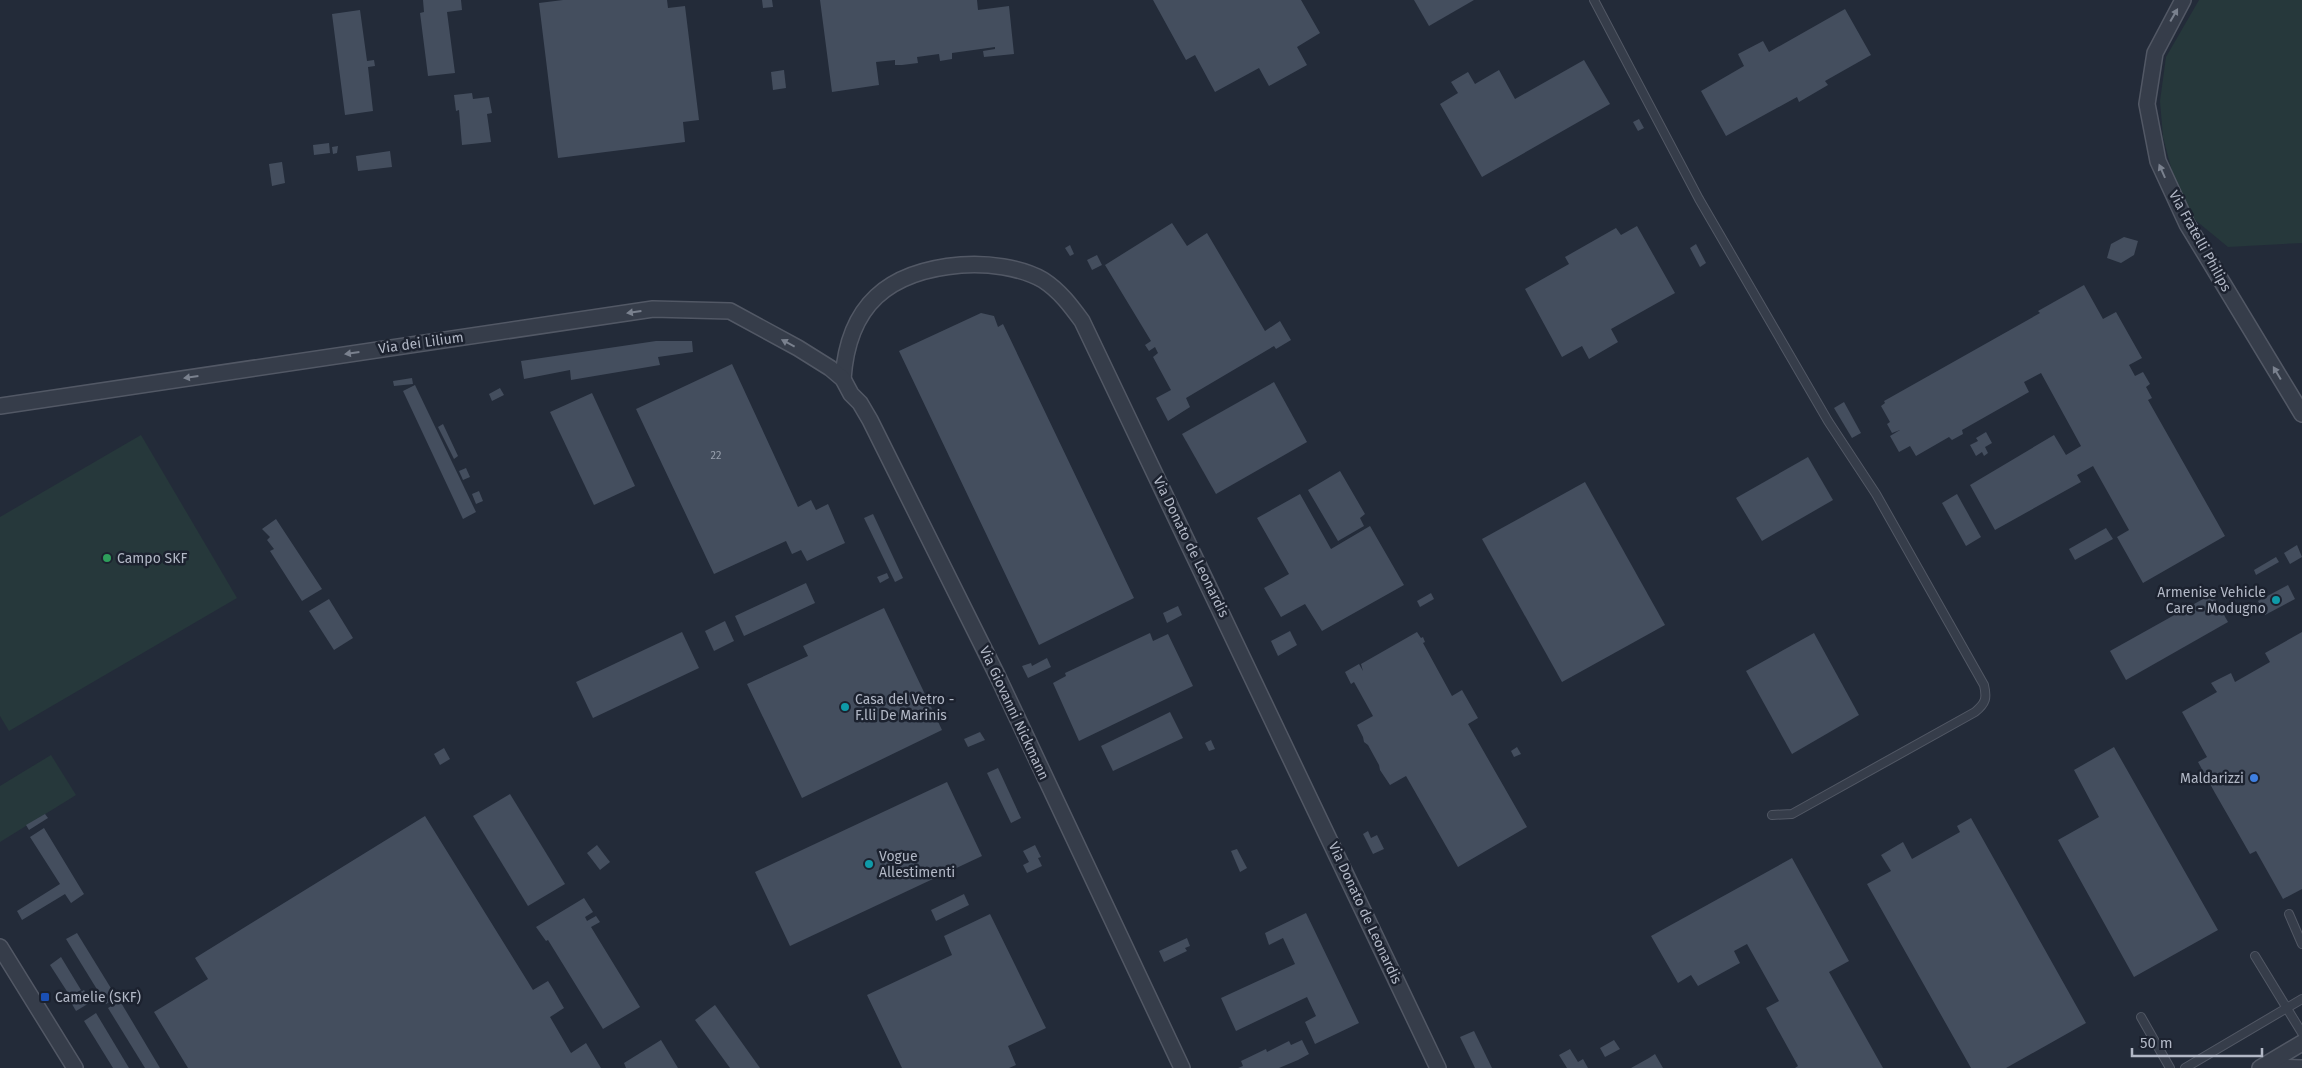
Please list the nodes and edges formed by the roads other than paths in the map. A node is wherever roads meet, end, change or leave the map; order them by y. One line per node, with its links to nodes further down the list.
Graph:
1 (1594, 0): 7 (lane)
2 (2183, 0): 6 (street, Via Fratelli Philips, one-way to 2)
3 (830, 368): 4 (street, Via Giovanni Nickmann); 5 (street, Via dei Lilium, one-way to 5)
4 (843, 379): 18 (street, Via Giovanni Nickmann); 19 (street, Via Donato de Leonardis)
5 (0, 406)
6 (2302, 414)
7 (1772, 815)
8 (2289, 914): 9 (lane)
9 (2302, 944)
10 (0, 947): 17 (street)
11 (2255, 956): 13 (lane)
12 (2302, 999): 13 (lane)
13 (2286, 1006): 15 (lane); 21 (lane)
14 (2141, 1017): 20 (lane)
15 (2302, 1033)
16 (2302, 1043): 22 (street)
17 (75, 1068)
18 (1182, 1068)
19 (1438, 1068)
20 (2170, 1068)
21 (2185, 1068)
22 (2261, 1068): 23 (street)
23 (2302, 1068)

